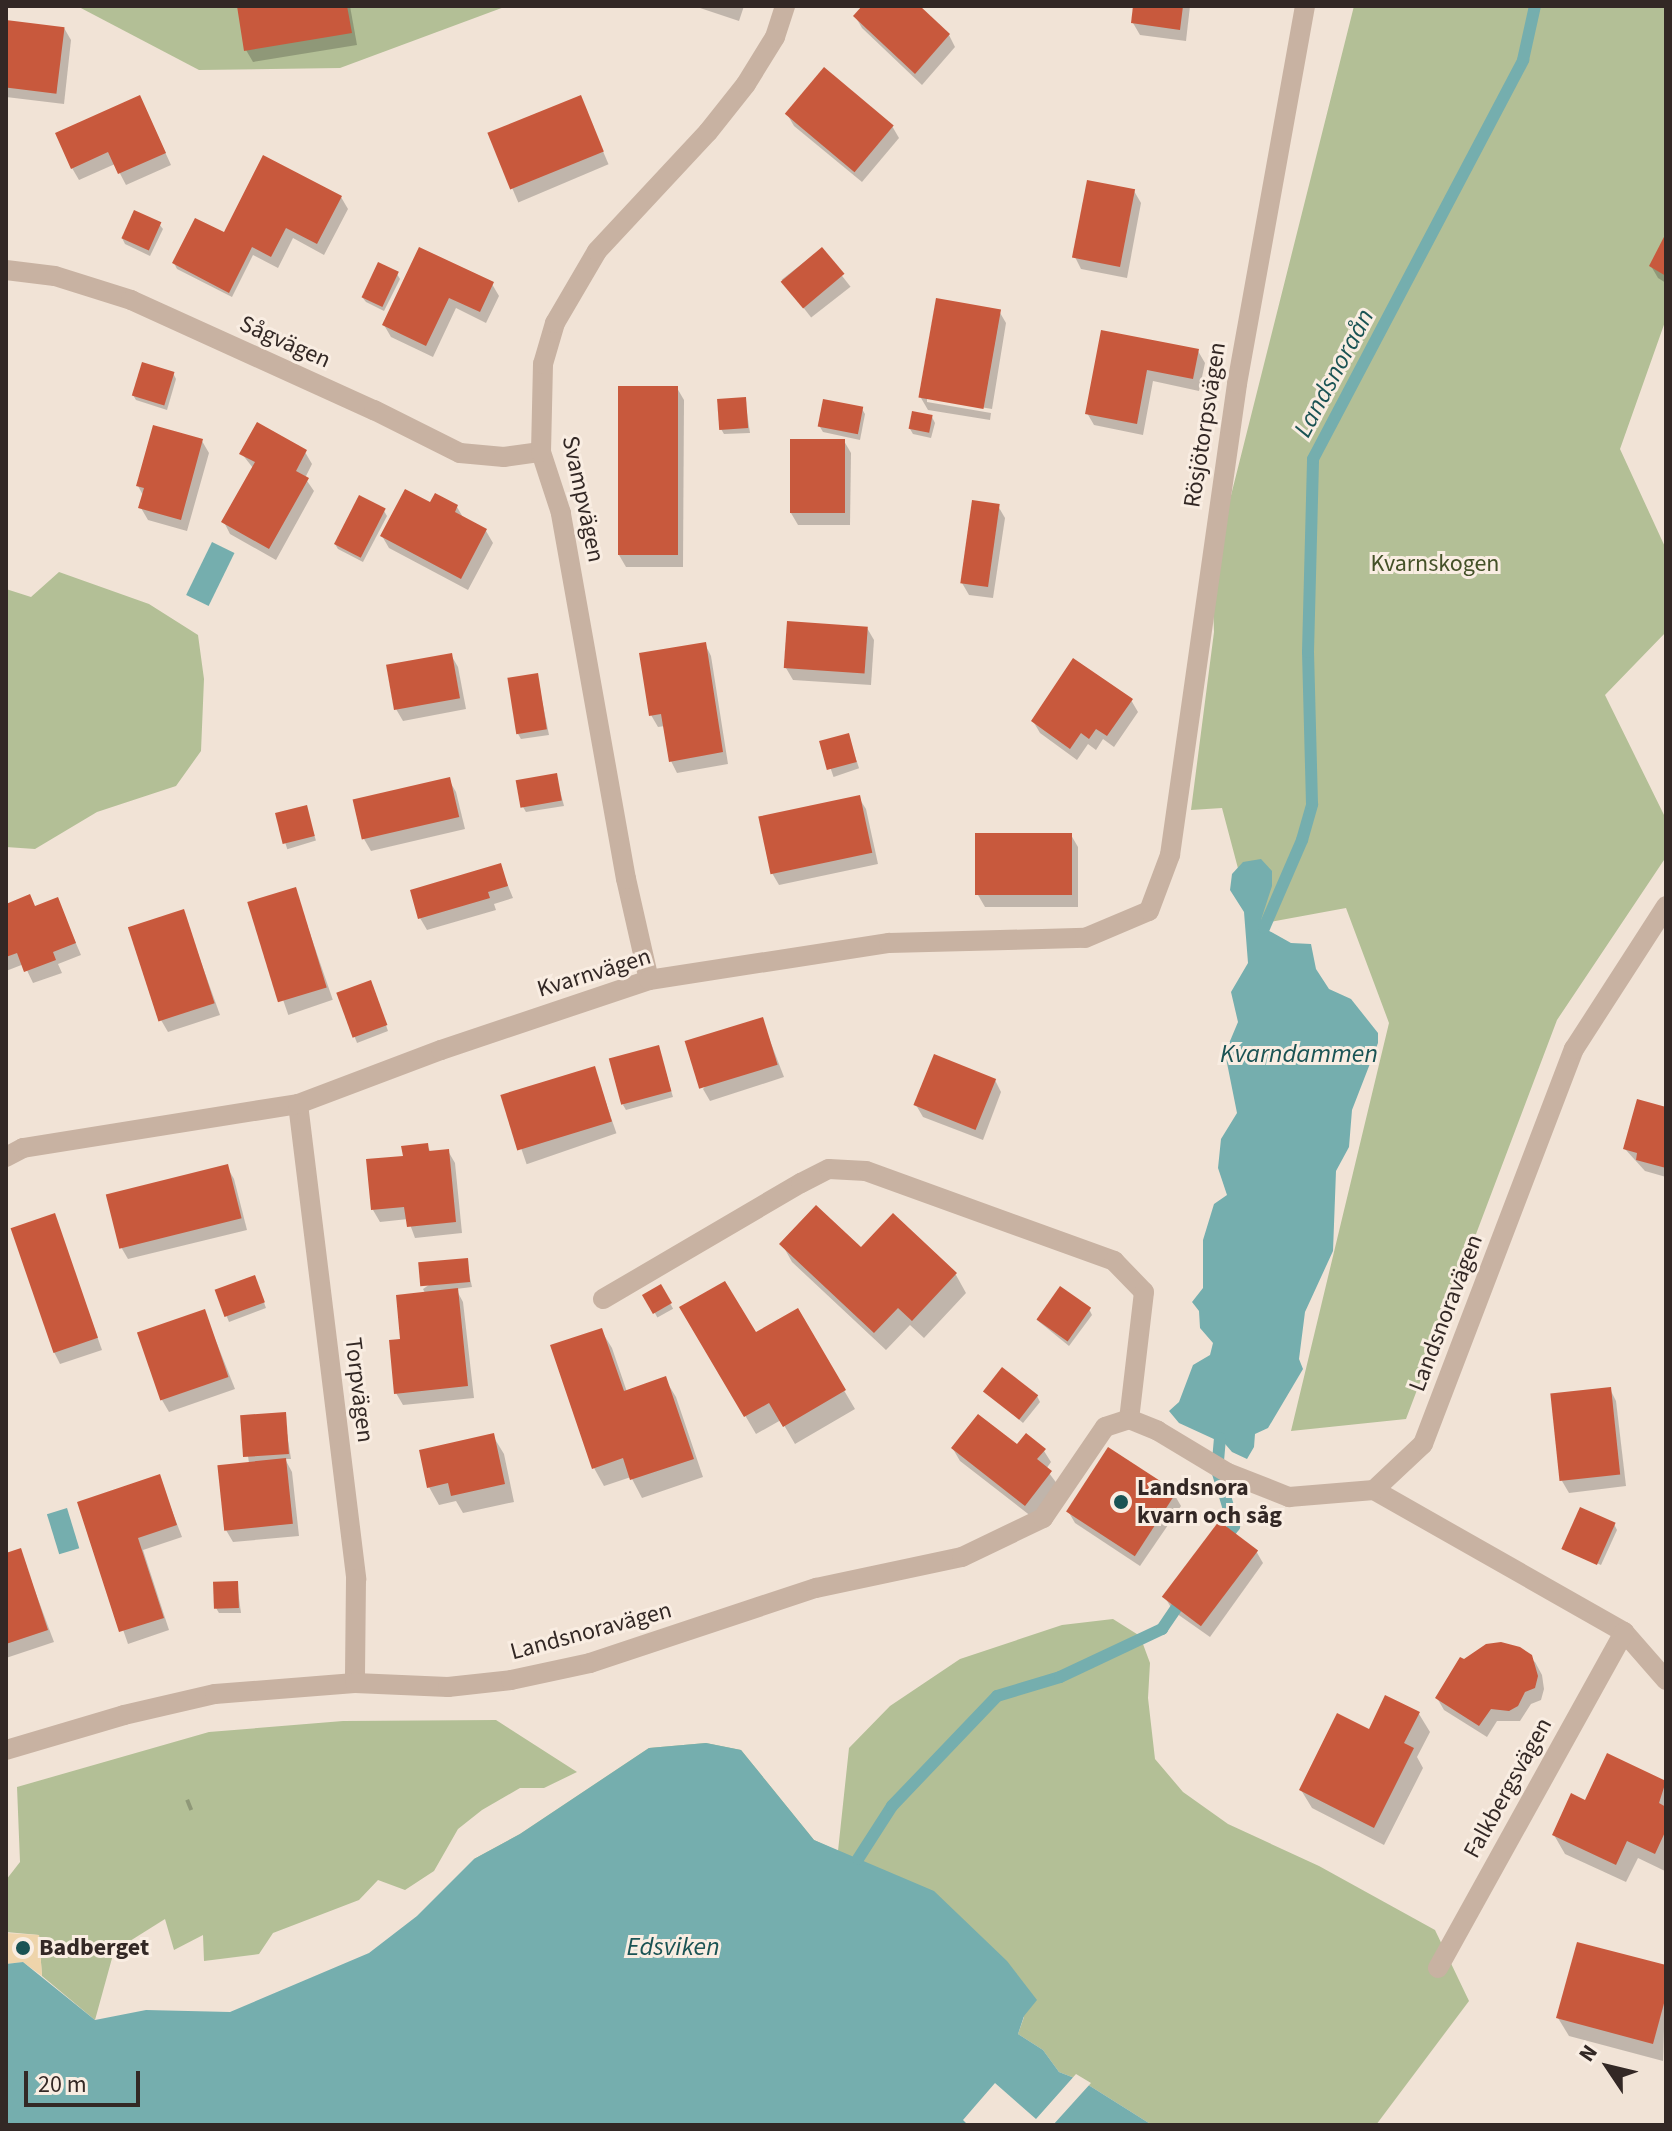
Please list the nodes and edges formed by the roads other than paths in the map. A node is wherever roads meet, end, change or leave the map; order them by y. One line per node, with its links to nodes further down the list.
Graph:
1 (785, 6): 4 (street, Svampvägen)
2 (1305, 6): 5 (street, Rösjötorpsvägen)
3 (6, 270): 4 (street, Sågvägen)
4 (541, 452): 7 (street, Svampvägen)
5 (1170, 855): 7 (street, Kvarnvägen)
6 (1666, 906): 12 (street, Landsnoravägen)
7 (649, 980): 8 (street, Kvarnvägen)
8 (298, 1104): 9 (street, Kvarnvägen); 15 (street, Torpvägen)
9 (6, 1157)
10 (603, 1299): 11 (street)
11 (1129, 1419): 12 (street); 15 (street, Landsnoravägen)
12 (1374, 1490): 13 (street)
13 (1624, 1632): 14 (street); 17 (street, Falkbergsvägen)
14 (1666, 1680)
15 (355, 1683): 16 (street, Landsnoravägen)
16 (6, 1750)
17 (1438, 1968)

